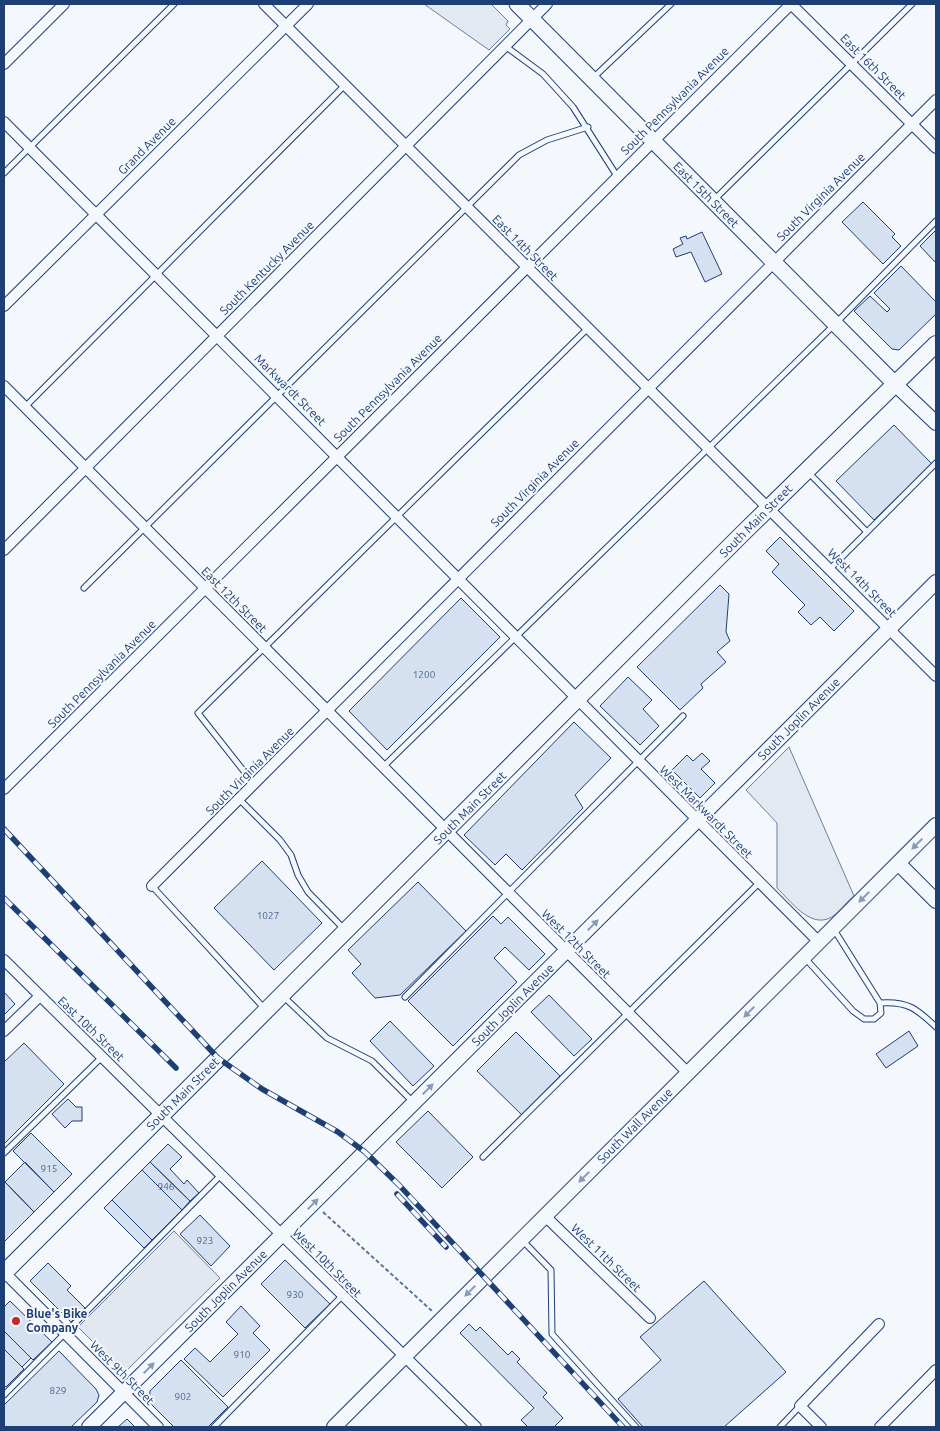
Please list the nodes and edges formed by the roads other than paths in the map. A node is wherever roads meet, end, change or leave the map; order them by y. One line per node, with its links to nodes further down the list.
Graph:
1 (64, 4): 13 (street)
2 (174, 4): 23 (lane)
3 (264, 4): 11 (street, East 14th Street)
4 (308, 4): 11 (street, Grand Avenue)
5 (517, 4): 10 (main road, East 15th Street)
6 (547, 4): 10 (street, South Kentucky Avenue)
7 (671, 4): 15 (lane)
8 (791, 4): 14 (street, East 16th Street); 21 (street, South Pennsylvania Avenue)
9 (912, 4): 14 (lane)
10 (532, 19): 12 (street, South Kentucky Avenue); 15 (main road, East 15th Street)
11 (286, 25): 16 (street, East 14th Street); 29 (street, Grand Avenue)
12 (505, 46): 20 (lane); 22 (street, South Kentucky Avenue)
13 (4, 64)
14 (852, 64): 19 (street, East 16th Street); 27 (lane)
15 (592, 79): 21 (main road, East 15th Street)
16 (345, 85): 22 (street, East 14th Street); 33 (lane)
17 (936, 100): 19 (street, South Virginia Avenue)
18 (4, 122): 23 (street, Markwardt Street)
19 (912, 124): 24 (street, East 16th Street); 31 (street, South Virginia Avenue)
20 (588, 127): 26 (lane); 28 (lane)
21 (653, 140): 26 (street, South Pennsylvania Avenue); 27 (main road, East 15th Street)
22 (406, 147): 28 (street, East 14th Street); 37 (street, South Kentucky Avenue)
23 (30, 148): 25 (lane); 29 (street, Markwardt Street)
24 (936, 148)
25 (4, 173)
26 (617, 176): 32 (street, South Pennsylvania Avenue)
27 (713, 201): 31 (main road, East 15th Street)
28 (466, 207): 32 (street, East 14th Street); 42 (lane)
29 (97, 214): 33 (street, Markwardt Street); 34 (street, Grand Avenue)
30 (936, 221): 35 (lane)
31 (773, 262): 35 (main road, East 15th Street); 41 (street, South Virginia Avenue)
32 (526, 267): 36 (street, East 14th Street); 46 (street, South Pennsylvania Avenue)
33 (157, 274): 37 (street, Markwardt Street); 43 (lane)
34 (4, 306)
35 (835, 324): 39 (main road, East 15th Street); 45 (lane)
36 (588, 328): 41 (street, East 14th Street); 51 (lane)
37 (217, 335): 42 (street, Markwardt Street); 48 (street, South Kentucky Avenue)
38 (936, 344): 39 (main road, South Main Street)
39 (896, 385): 44 (street); 49 (main road, South Main Street)
40 (4, 386): 43 (street, East 12th Street)
41 (648, 388): 45 (street, East 14th Street); 57 (street, South Virginia Avenue)
42 (278, 395): 46 (street, Markwardt Street); 52 (lane)
43 (25, 407): 48 (street, East 12th Street)
44 (936, 423)
45 (709, 448): 50 (street, East 14th Street); 62 (lane)
46 (338, 456): 51 (street, Markwardt Street); 60 (street, South Pennsylvania Avenue)
47 (936, 463): 53 (lane)
48 (86, 468): 52 (street, East 12th Street); 54 (street, South Kentucky Avenue)
49 (807, 471): 50 (main road, South Main Street); 53 (lane)
50 (769, 508): 56 (street, West 14th Street); 65 (main road, South Main Street)
51 (397, 516): 57 (street, Markwardt Street); 63 (lane)
52 (144, 528): 59 (lane); 60 (street, East 12th Street)
53 (867, 532): 56 (lane)
54 (8, 539): 55 (street, South Kentucky Avenue)
55 (4, 550)
56 (830, 569): 61 (street, West 14th Street)
57 (457, 578): 62 (street, Markwardt Street); 66 (street, South Virginia Avenue)
58 (936, 582): 61 (street, South Joplin Avenue)
59 (84, 588)
60 (205, 589): 63 (street, East 12th Street); 71 (street, South Pennsylvania Avenue)
61 (890, 628): 64 (street, West 14th Street); 73 (street, South Joplin Avenue)
62 (515, 637): 65 (street, Markwardt Street); 69 (lane)
63 (264, 648): 66 (street, East 12th Street); 70 (lane)
64 (936, 676)
65 (577, 700): 68 (street, West Markwardt Street); 75 (main road, South Main Street)
66 (328, 711): 69 (street, East 12th Street); 70 (street, South Virginia Avenue)
67 (683, 716): 68 (lane)
68 (638, 762): 73 (street, West Markwardt Street); 79 (lane)
69 (383, 767): 75 (street, East 12th Street)
70 (254, 784): 72 (street, South Virginia Avenue)
71 (4, 789)
72 (239, 799): 78 (street, South Virginia Avenue); 82 (lane)
73 (697, 821): 77 (street, West Markwardt Street); 84 (street, South Joplin Avenue, one-way to 73)
74 (936, 825): 76 (street, South Wall Avenue, one-way to 76)
75 (447, 831): 79 (street, West 12th Street); 82 (main road, South Main Street)
76 (898, 863): 80 (street); 81 (street, South Wall Avenue, one-way to 81)
77 (759, 883): 83 (street, West Markwardt Street); 92 (lane)
78 (152, 886): 91 (lane)
79 (509, 894): 84 (street, West 12th Street); 89 (lane)
80 (936, 901)
81 (833, 928): 83 (street, South Wall Avenue); 90 (lane)
82 (346, 931): 87 (main road, South Main Street)
83 (819, 942): 85 (street, South Wall Avenue)
84 (566, 952): 92 (street, West 12th Street); 97 (street, South Joplin Avenue, one-way to 84)
85 (804, 957): 90 (lane); 96 (street, South Wall Avenue, one-way to 96)
86 (4, 960): 88 (street, East 10th Street)
87 (281, 995): 91 (main road, South Main Street); 97 (lane)
88 (40, 996): 94 (street); 95 (street, East 10th Street)
89 (405, 997)
90 (880, 1003): 93 (lane)
91 (266, 1010): 98 (main road, South Main Street)
92 (628, 1013): 96 (street, West 12th Street); 100 (lane)
93 (936, 1027)
94 (4, 1032)
95 (102, 1057): 98 (street, East 10th Street); 99 (lane)
96 (688, 1073): 102 (street, South Wall Avenue, one-way to 102)
97 (414, 1103): 103 (street, South Joplin Avenue, one-way to 97)
98 (161, 1116): 101 (street, West 10th Street); 105 (main road, South Main Street)
99 (4, 1153)
100 (483, 1157)
101 (221, 1175): 103 (street, West 10th Street); 109 (lane)
102 (545, 1216): 104 (street, South Wall Avenue); 107 (street, West 11th Street)
103 (282, 1235): 106 (street, West 10th Street); 112 (street, South Joplin Avenue, one-way to 103)
104 (522, 1240): 110 (street, South Wall Avenue, one-way to 110); 120 (lane)
105 (4, 1273): 109 (street, West 9th Street)
106 (343, 1295): 110 (street, West 10th Street); 118 (lane)
107 (650, 1318)
108 (879, 1324): 114 (street)
109 (65, 1333): 112 (street, West 9th Street); 113 (lane)
110 (404, 1356): 115 (street, West 10th Street); 119 (street, South Wall Avenue)
111 (936, 1370): 123 (street)
112 (124, 1393): 116 (street, South Joplin Avenue); 117 (street, West 9th Street)
113 (4, 1395)
114 (800, 1406): 121 (lane); 122 (street)
115 (472, 1426)
116 (89, 1427)
117 (158, 1427)
118 (214, 1427)
119 (334, 1427)
120 (636, 1427)
121 (780, 1427)
122 (821, 1427)
123 (880, 1427)

